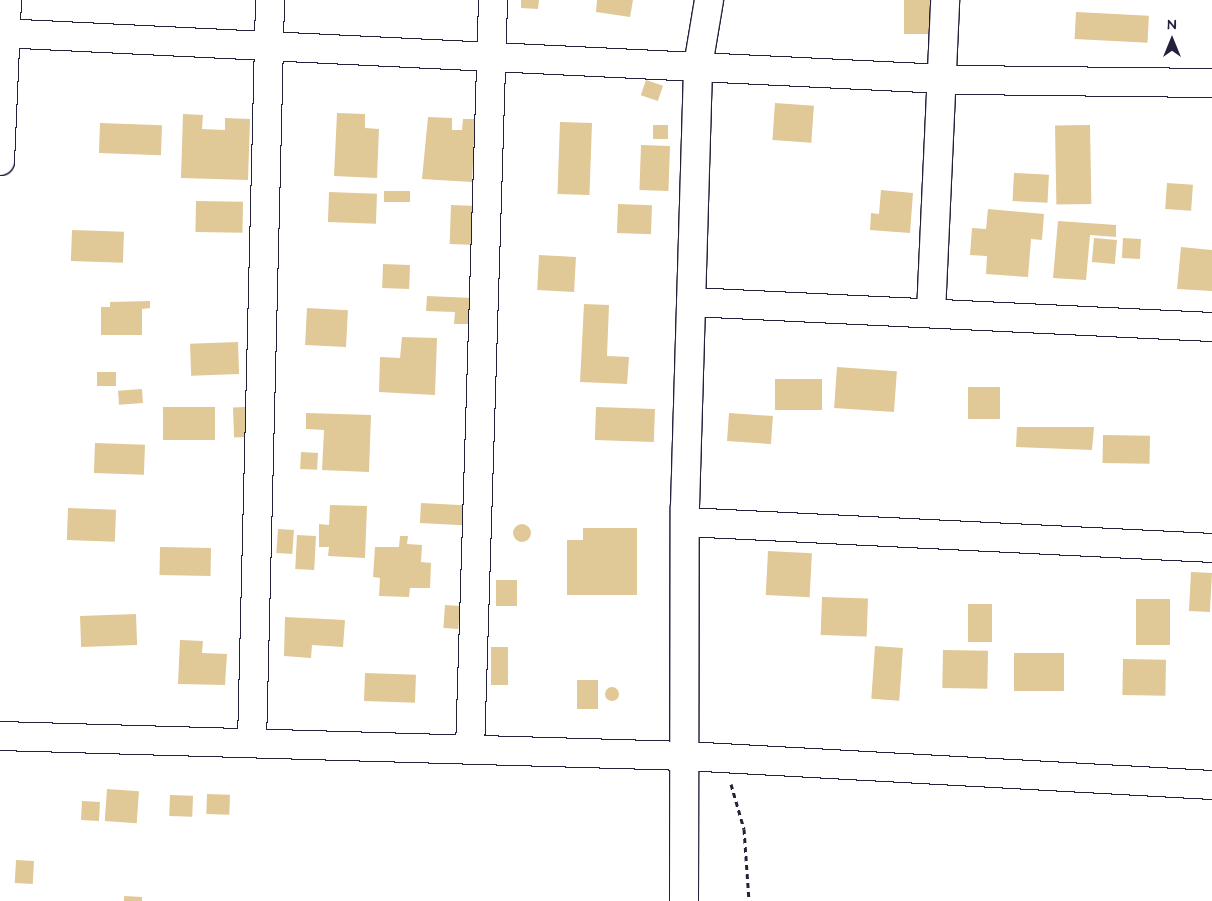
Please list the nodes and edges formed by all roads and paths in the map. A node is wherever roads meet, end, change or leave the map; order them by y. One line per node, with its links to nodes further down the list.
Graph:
1 (8, 0): 6 (street)
2 (270, 0): 7 (street)
3 (493, 0): 8 (street)
4 (709, 0): 9 (street)
5 (945, 0): 10 (street)
6 (3, 33): 7 (street); 12 (street)
7 (268, 45): 8 (street); 19 (street)
8 (491, 56): 9 (street); 20 (street)
9 (698, 66): 10 (street); 13 (street)
10 (941, 78): 11 (street); 14 (street)
11 (1212, 82)
12 (0, 161)
13 (691, 302): 14 (street); 16 (street)
14 (930, 313): 15 (street)
15 (1212, 326)
16 (685, 522): 17 (street); 21 (street)
17 (1212, 548)
18 (0, 736): 19 (street)
19 (252, 744): 20 (street)
20 (470, 750): 21 (street)
21 (685, 756): 22 (street); 24 (street)
22 (723, 758): 23 (street); 25 (path)
23 (1212, 785)
24 (684, 901)
25 (749, 901)

